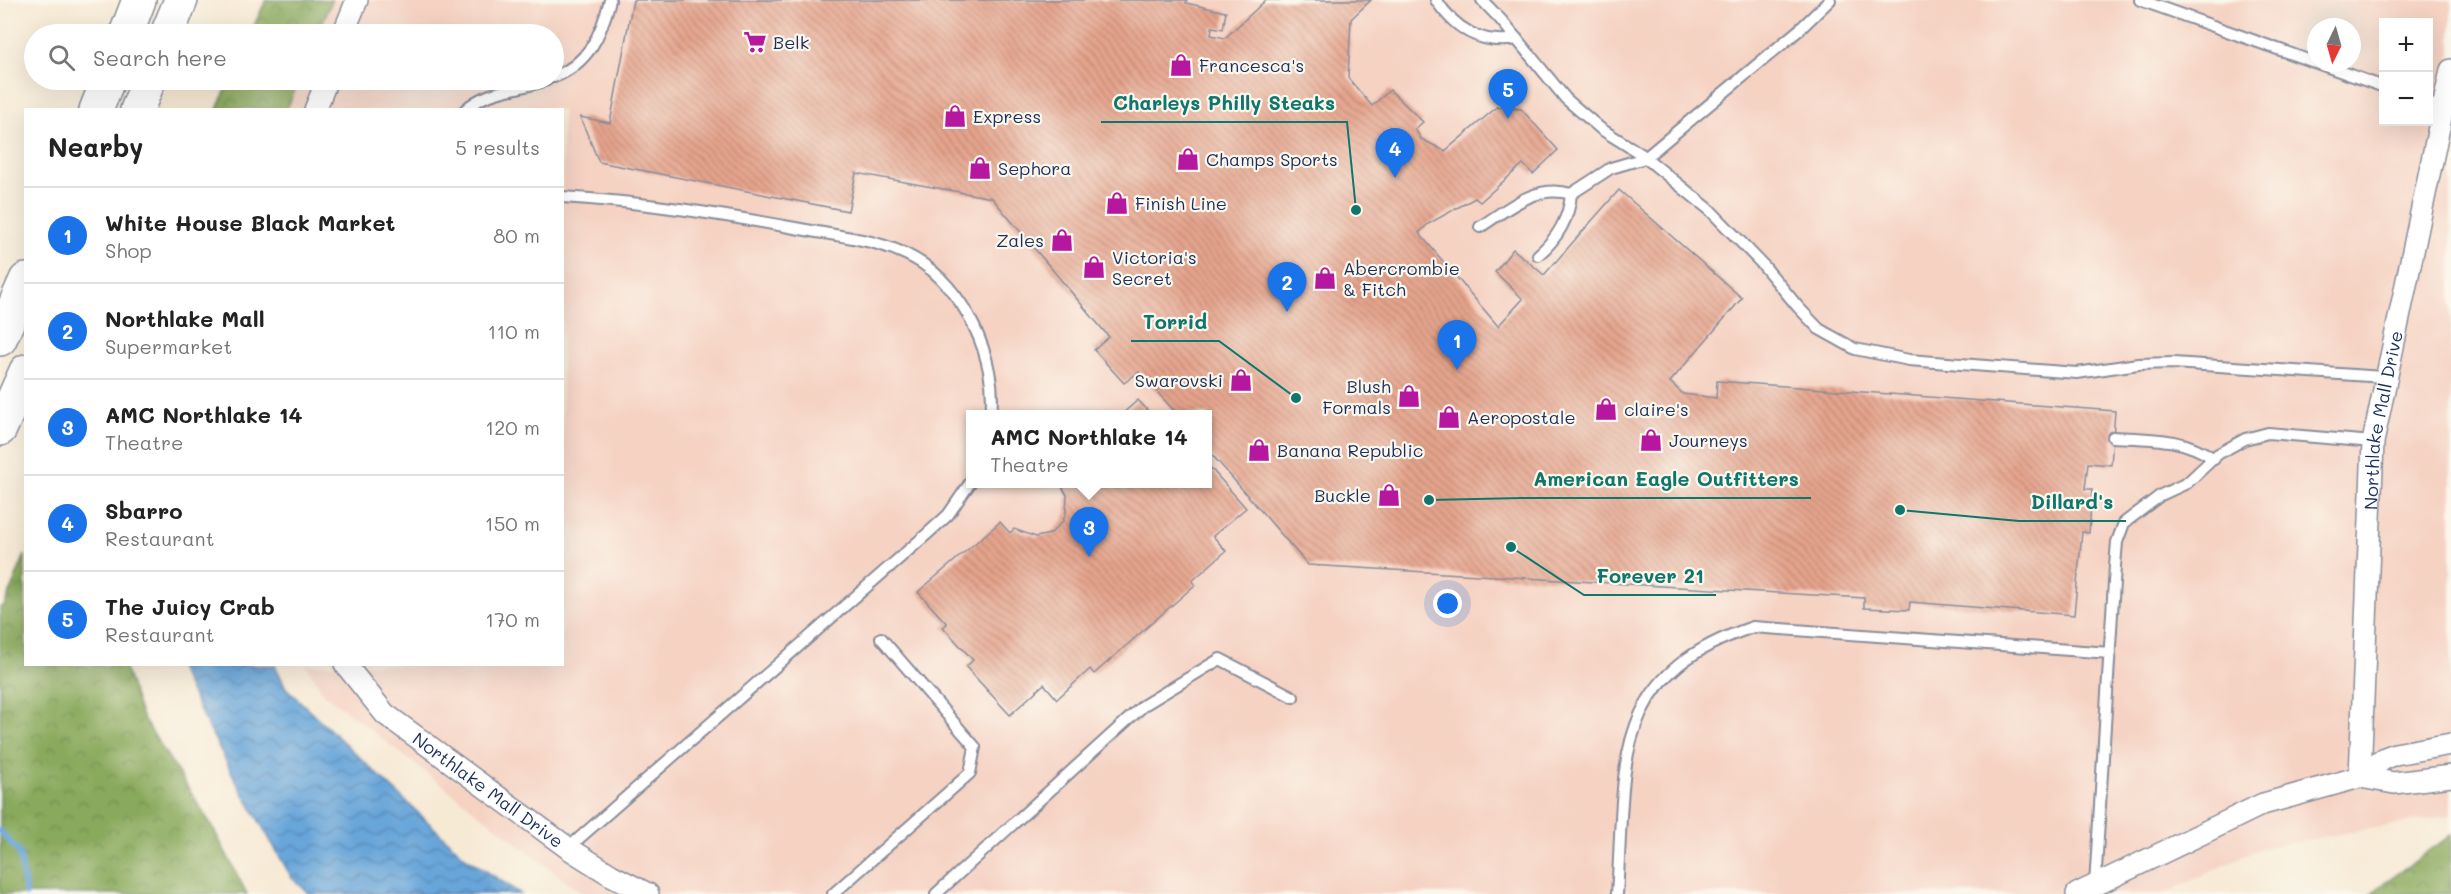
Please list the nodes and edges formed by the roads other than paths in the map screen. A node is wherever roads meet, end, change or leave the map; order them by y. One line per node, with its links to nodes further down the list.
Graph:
1 (139, 0): 8 (highway)
2 (357, 0): 9 (street)
3 (610, 0): 12 (lane)
4 (1436, 0): 10 (lane)
5 (1482, 0): 10 (lane)
6 (1830, 0): 23 (lane)
7 (2140, 0): 13 (lane)
8 (130, 24)
9 (347, 24)
10 (1517, 39): 23 (lane)
11 (2451, 70): 18 (street, Northlake Mall Drive)
12 (564, 72)
13 (2379, 85)
14 (104, 90): 19 (highway)
15 (145, 90): 20 (highway)
16 (323, 90): 21 (street)
17 (500, 90): 22 (lane)
18 (2436, 106): 31 (street, Northlake Mall Drive)
19 (97, 108)
20 (138, 108)
21 (316, 108)
22 (468, 108)
23 (1645, 158): 24 (lane); 31 (lane)
24 (1571, 194): 26 (lane); 27 (lane)
25 (564, 197): 32 (lane)
26 (1480, 227)
27 (1538, 255)
28 (24, 285): 29 (highway)
29 (0, 339)
30 (24, 375): 33 (highway)
31 (2384, 377): 35 (street, Northlake Mall Drive)
32 (992, 410)
33 (0, 429)
34 (2113, 437): 36 (lane)
35 (2373, 442): 36 (lane); 44 (street, Northlake Mall Drive)
36 (2214, 459): 39 (lane)
37 (966, 488): 45 (lane)
38 (881, 638): 48 (lane)
39 (2109, 653): 46 (lane); 50 (lane)
40 (347, 666): 45 (street, Northlake Mall Drive)
41 (1293, 698): 49 (lane)
42 (2451, 744): 44 (street)
43 (2451, 776): 44 (street)
44 (2360, 777): 46 (street)
45 (568, 848): 47 (street, Northlake Mall Drive)
46 (2086, 890)
47 (648, 894)
48 (833, 894)
49 (936, 894)
50 (1617, 894)

